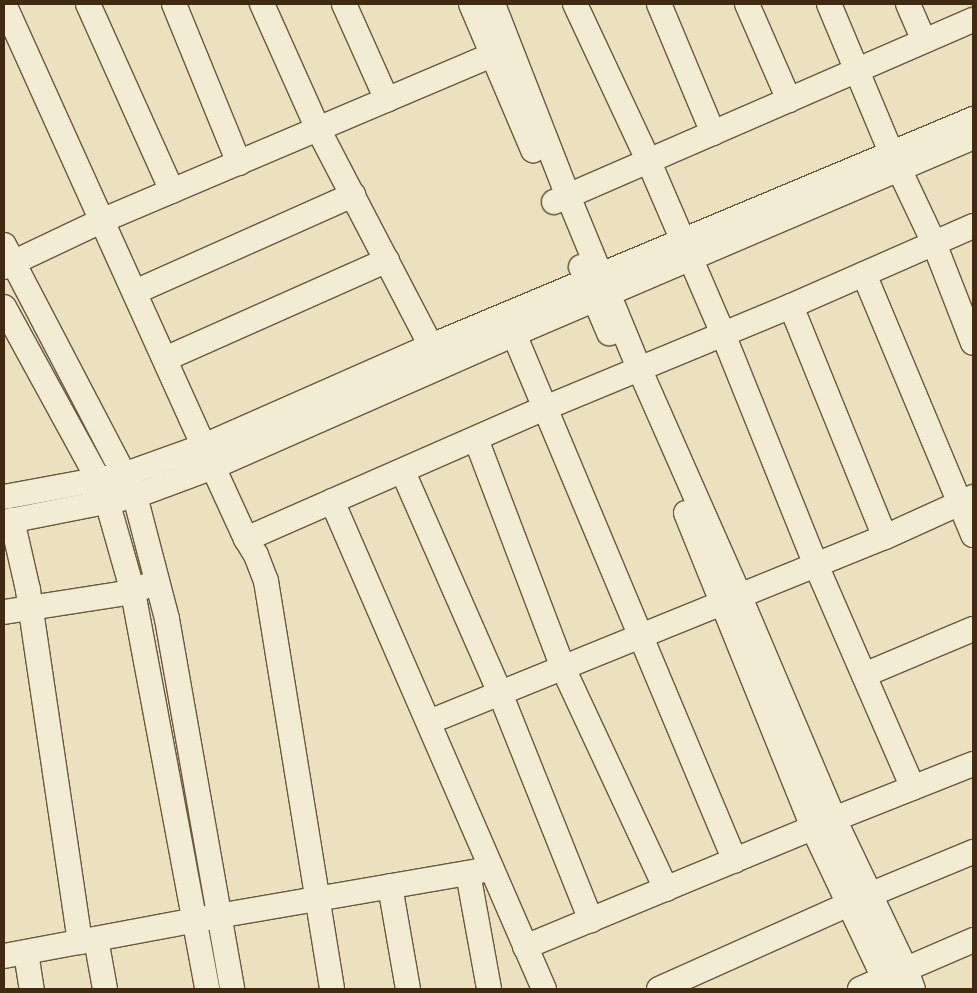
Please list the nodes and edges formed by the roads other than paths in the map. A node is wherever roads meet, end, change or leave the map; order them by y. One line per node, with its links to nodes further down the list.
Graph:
1 (4, 4): 29 (street)
2 (88, 4): 26 (street)
3 (174, 4): 25 (street)
4 (262, 4): 20 (street)
5 (344, 4): 17 (street)
6 (471, 4): 15 (street)
7 (493, 4): 15 (street)
8 (575, 4): 24 (street)
9 (659, 4): 21 (street)
10 (747, 4): 18 (street)
11 (829, 4): 16 (street)
12 (908, 4): 14 (street)
13 (973, 20): 14 (street)
14 (924, 41): 16 (street)
15 (502, 51): 17 (street); 28 (street)
16 (856, 70): 18 (street); 23 (street)
17 (387, 100): 20 (street)
18 (789, 100): 21 (street)
19 (973, 119): 23 (street)
20 (318, 129): 25 (street); 27 (street)
21 (713, 133): 24 (street)
22 (973, 137): 23 (street)
23 (895, 161): 31 (street); 32 (street)
24 (648, 162): 28 (street); 32 (street)
25 (239, 163): 26 (street)
26 (172, 191): 29 (street)
27 (353, 195): 34 (street); 37 (street)
28 (561, 199): 36 (street)
29 (101, 221): 33 (street); 37 (street)
30 (973, 226): 31 (street)
31 (934, 243): 35 (street); 42 (street)
32 (685, 251): 36 (street); 41 (street)
33 (7, 258): 50 (street)
34 (387, 260): 43 (street); 44 (street)
35 (864, 274): 39 (street); 55 (street)
36 (598, 287): 40 (street); 43 (street); 45 (street)
37 (135, 292): 44 (street)
38 (4, 306): 51 (street)
39 (791, 306): 41 (street); 59 (street)
40 (514, 334): 46 (street); 48 (street)
41 (723, 334): 45 (street); 61 (street)
42 (973, 343)
43 (432, 346): 48 (street)
44 (165, 359): 48 (street)
45 (633, 371): 46 (street); 64 (street)
46 (545, 408): 47 (street); 68 (street)
47 (476, 439): 49 (street); 69 (street)
48 (209, 456): 50 (street); 52 (street); 60 (street)
49 (403, 472): 54 (street); 71 (street)
50 (123, 476): 51 (street); 52 (street)
51 (98, 479): 53 (street); 56 (street)
52 (135, 496): 56 (street); 62 (street)
53 (4, 497)
54 (332, 500): 60 (street); 72 (street)
55 (966, 500): 58 (street); 59 (street)
56 (107, 501): 57 (street); 63 (street)
57 (8, 521): 65 (street)
58 (973, 535)
59 (885, 537): 61 (street)
60 (246, 539): 81 (street)
61 (816, 565): 64 (street); 70 (street)
62 (157, 582): 63 (street); 83 (street)
63 (133, 592): 65 (street); 83 (street)
64 (731, 598): 68 (street); 75 (street)
65 (30, 608): 66 (street); 86 (street)
66 (4, 612)
67 (973, 629): 70 (street)
68 (642, 637): 69 (street); 77 (street)
69 (564, 668): 71 (street); 80 (street)
70 (864, 675): 74 (street)
71 (500, 693): 72 (street); 84 (street)
72 (429, 722): 78 (street)
73 (973, 764): 74 (street)
74 (913, 788): 75 (street)
75 (823, 823): 77 (street); 82 (street)
76 (973, 852): 82 (street)
77 (735, 861): 80 (street)
78 (480, 871): 79 (street); 87 (street); 96 (street)
79 (390, 886): 81 (street); 95 (street)
80 (666, 889): 84 (street)
81 (318, 899): 83 (street); 94 (street)
82 (858, 899): 89 (street); 98 (street)
83 (207, 918): 86 (street); 92 (street); 93 (street)
84 (591, 920): 87 (street)
85 (973, 940): 89 (street)
86 (88, 941): 88 (street); 91 (street)
87 (525, 947): 97 (street)
88 (15, 955): 90 (street)
89 (898, 982): 99 (street)
90 (32, 989)
91 (105, 989)
92 (207, 989)
93 (232, 989)
94 (332, 989)
95 (408, 989)
96 (489, 989)
97 (544, 989)
98 (659, 989)
99 (860, 989)

